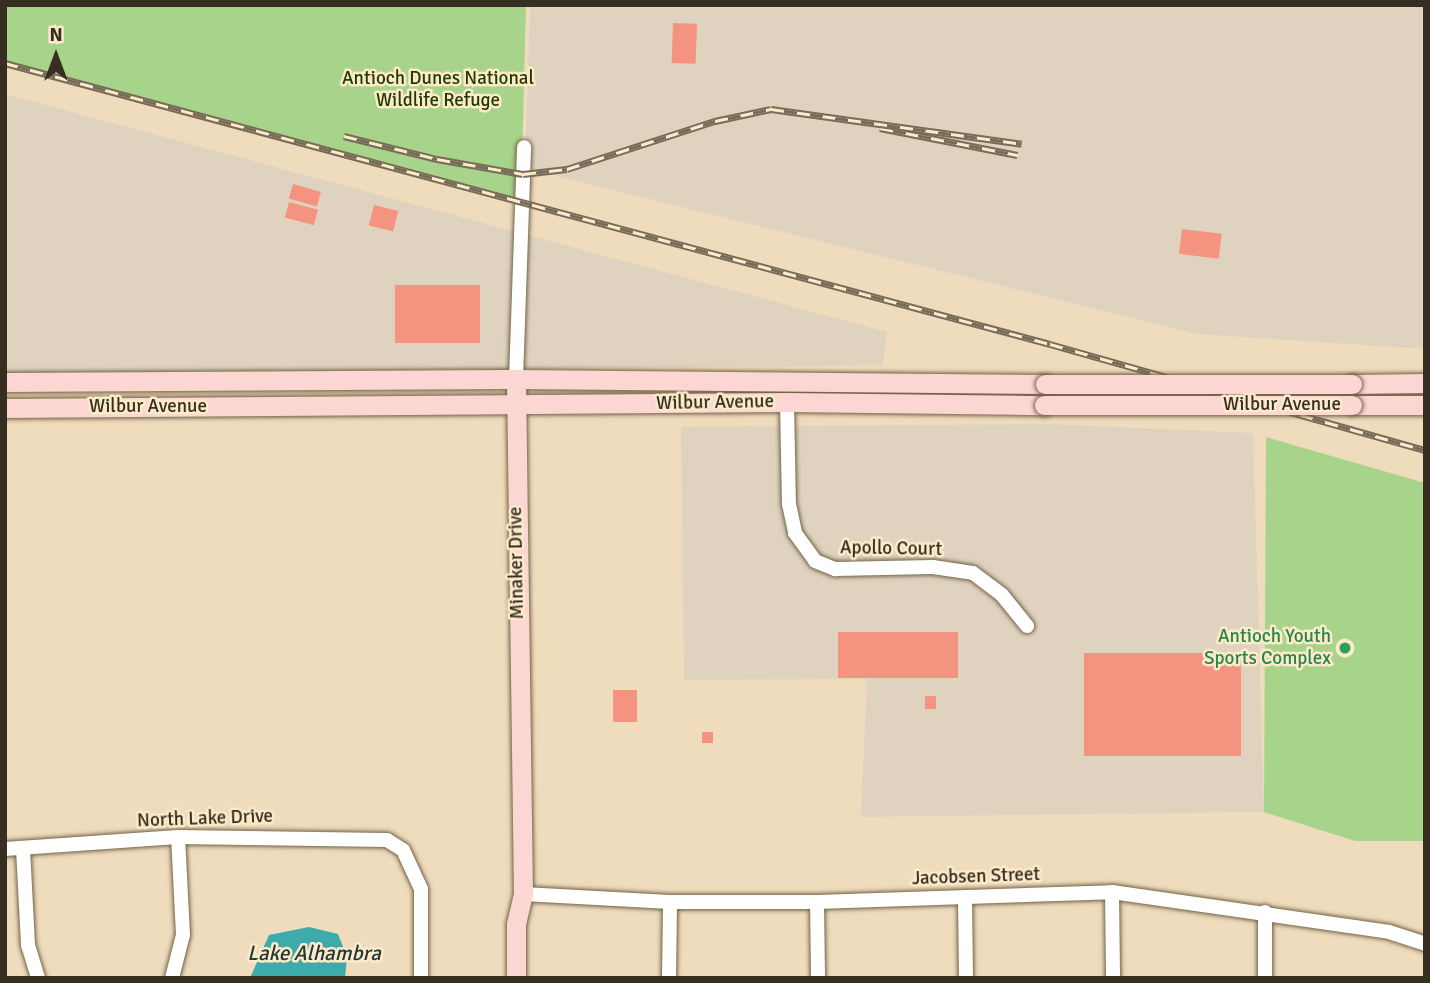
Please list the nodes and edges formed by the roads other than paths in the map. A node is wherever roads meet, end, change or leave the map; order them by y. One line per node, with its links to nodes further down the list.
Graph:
1 (524, 147): 2 (street, Minaker Drive)
2 (516, 379): 3 (main road, Wilbur Avenue); 4 (main road, Wilbur Avenue); 10 (main road, Minaker Drive)
3 (126, 381): 5 (main road, Wilbur Avenue); 9 (main road)
4 (786, 381): 6 (main road, Wilbur Avenue, bridge); 7 (main road)
5 (5, 382)
6 (1425, 383)
7 (787, 402): 8 (main road, Wilbur Avenue, bridge); 10 (main road, Wilbur Avenue); 12 (street, Apollo Court)
8 (1425, 405)
9 (58, 407): 10 (main road, Wilbur Avenue); 11 (main road, Wilbur Avenue)
10 (515, 407): 17 (main road, Minaker Drive)
11 (5, 408)
12 (1027, 626)
13 (178, 837): 15 (street, North Lake Drive); 24 (street); 25 (street, North Lake Drive)
14 (5, 849): 15 (street, North Lake Drive)
15 (23, 849): 23 (street)
16 (1112, 892): 18 (street, Jacobsen Street); 21 (street, Jacobsen Street); 30 (street)
17 (523, 894): 19 (street, Jacobsen Street); 26 (main road, Minaker Drive)
18 (965, 897): 20 (street, Jacobsen Street); 29 (street)
19 (670, 902): 20 (street, Jacobsen Street); 27 (street)
20 (817, 902): 28 (street)
21 (1265, 912): 22 (street, Jacobsen Street); 31 (street)
22 (1425, 944)
23 (38, 978)
24 (172, 978)
25 (421, 978)
26 (516, 978)
27 (668, 978)
28 (818, 978)
29 (965, 978)
30 (1113, 978)
31 (1265, 978)

